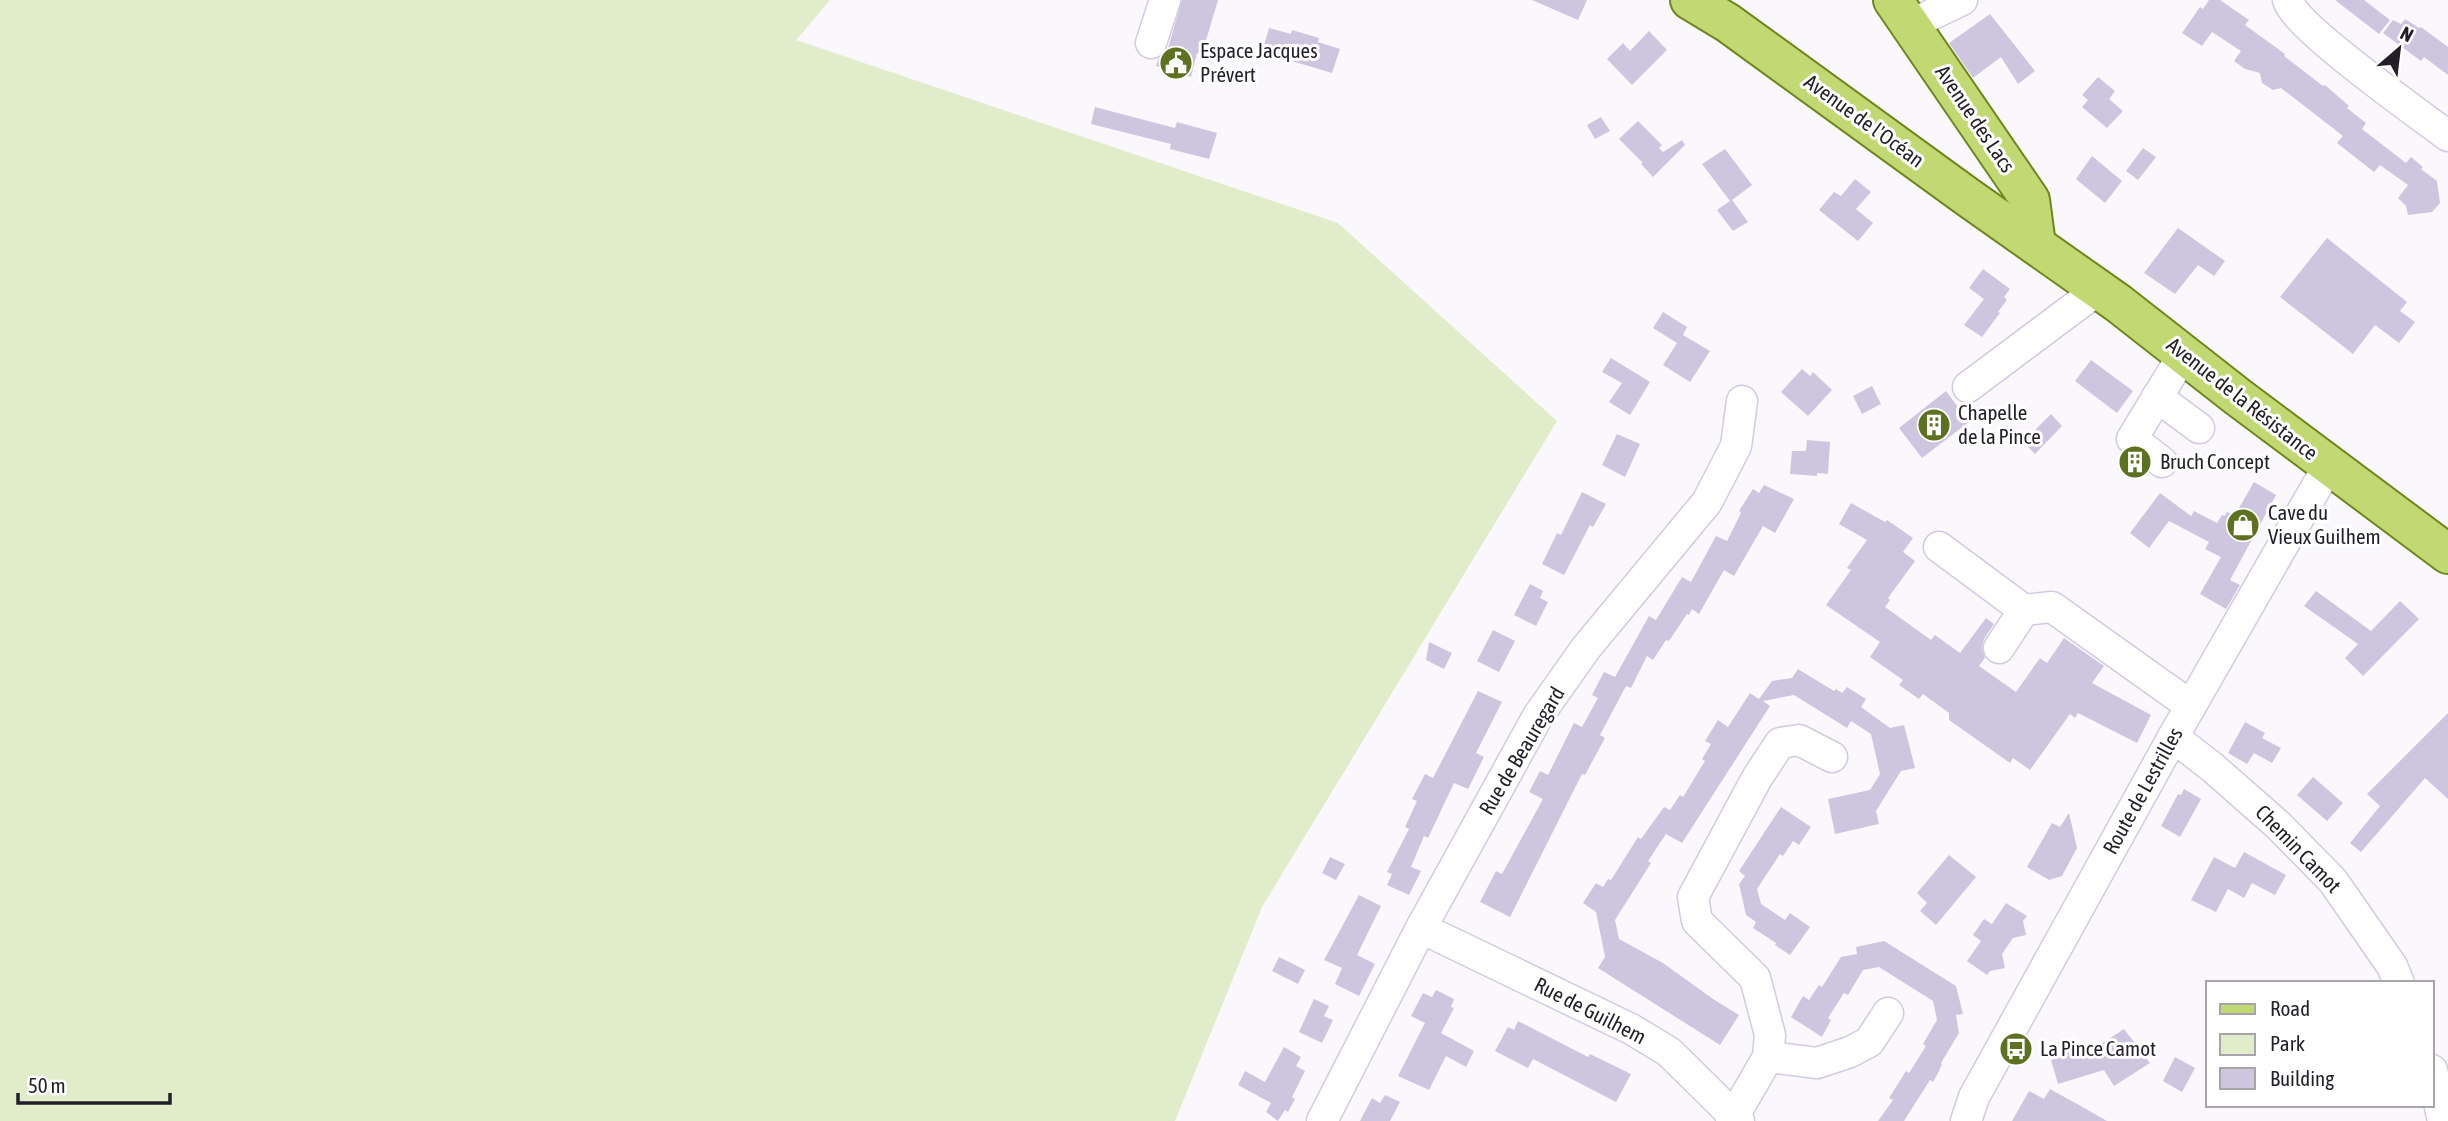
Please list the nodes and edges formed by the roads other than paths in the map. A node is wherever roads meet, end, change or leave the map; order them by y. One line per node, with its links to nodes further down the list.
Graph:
1 (1165, 0): 6 (street)
2 (1690, 0): 8 (main road, Avenue de l'Océan)
3 (1962, 0): 5 (street)
4 (2288, 0): 7 (street)
5 (1902, 12): 8 (main road, Avenue des Lacs)
6 (1151, 43)
7 (2448, 136)
8 (2036, 245): 9 (main road, Avenue de la Résistance)
9 (2099, 289): 10 (main road, Avenue de la Résistance); 11 (street)
10 (2183, 355): 12 (street); 16 (main road, Avenue de la Résistance)
11 (1968, 387)
12 (2157, 397): 14 (street); 15 (street)
13 (1742, 401): 24 (street, Rue de Beauregard)
14 (2199, 428)
15 (2162, 463)
16 (2329, 465): 18 (main road, Avenue de la Résistance); 21 (street, Route de Lestrilles)
17 (1939, 547): 19 (street)
18 (2448, 554)
19 (2024, 610): 20 (street); 21 (street)
20 (1999, 648)
21 (2190, 706): 22 (street, Route de Lestrilles)
22 (2173, 737): 25 (street, Chemin Camot); 31 (street, Route de Lestrilles)
23 (1832, 757): 27 (street)
24 (1422, 928): 29 (street, Rue de Guilhem); 30 (street, Rue de Beauregard)
25 (2398, 981)
26 (1888, 1013): 27 (street)
27 (1768, 1057): 29 (street)
28 (2434, 1079): 32 (street)
29 (1735, 1120)
30 (1322, 1121)
31 (1966, 1121)
32 (2443, 1121)

